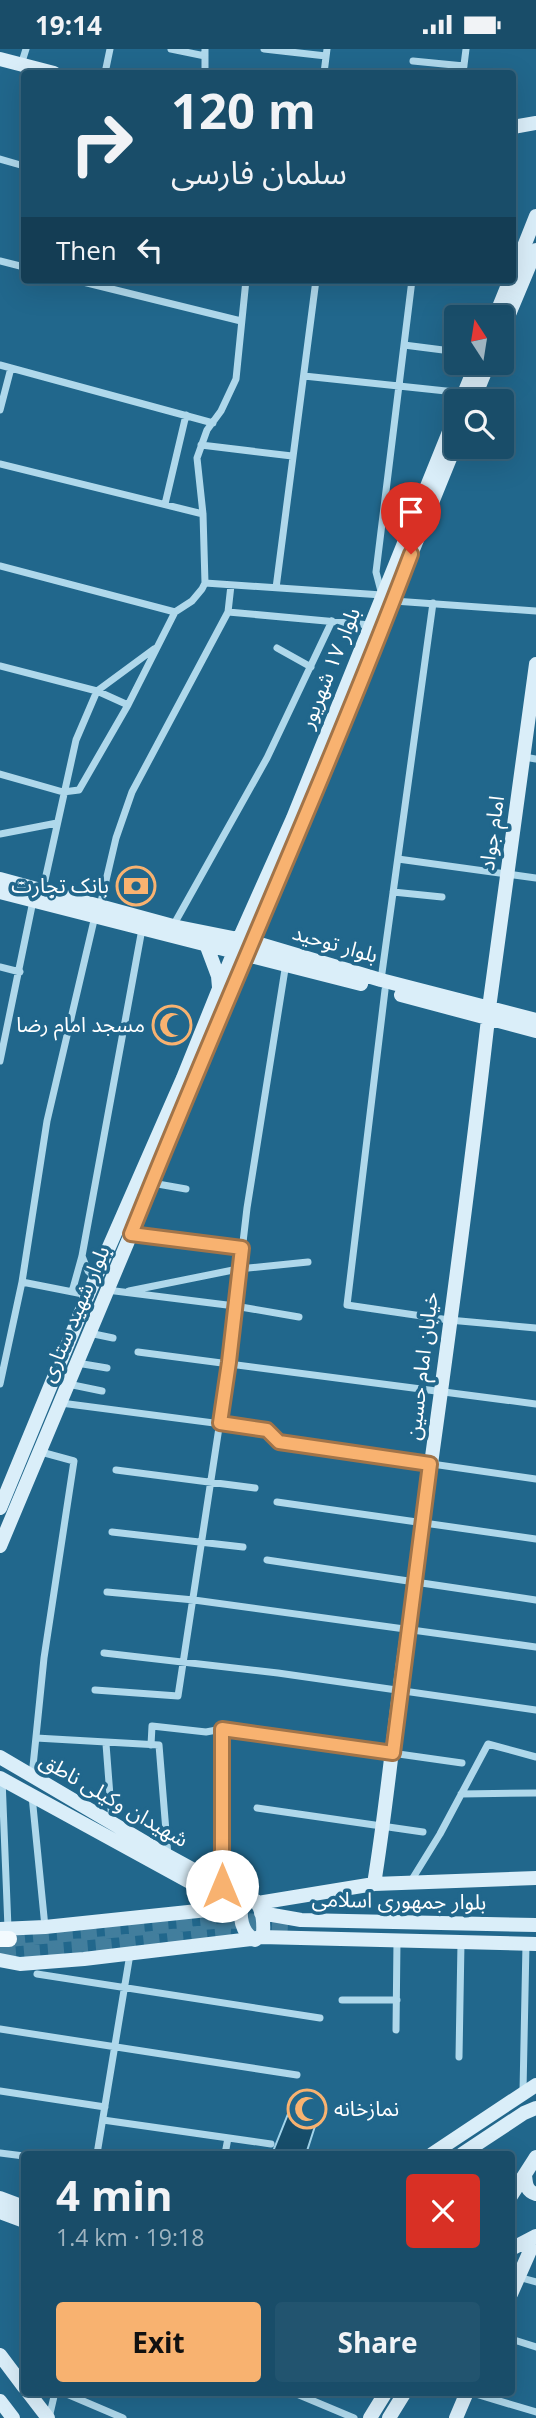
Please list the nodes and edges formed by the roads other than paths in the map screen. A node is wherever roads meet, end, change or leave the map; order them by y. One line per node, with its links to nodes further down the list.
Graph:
1 (26, 49): 10 (street)
2 (110, 49): 12 (street)
3 (171, 49): 6 (street)
4 (264, 49): 7 (street)
5 (466, 49): 15 (street)
6 (205, 52): 13 (street)
7 (326, 52): 14 (street)
8 (0, 59): 10 (main road)
9 (413, 61): 15 (street)
10 (22, 65): 11 (main road)
11 (42, 70)
12 (106, 70)
13 (205, 70)
14 (324, 70)
15 (463, 70)
16 (536, 123): 17 (main road)
17 (516, 126)
18 (0, 159): 19 (street)
19 (21, 165)
20 (536, 216): 24 (main road)
21 (536, 250): 31 (main road)
22 (0, 261): 23 (street)
23 (21, 266)
24 (516, 266)
25 (91, 284): 32 (street)
26 (246, 284): 32 (street)
27 (316, 284): 37 (street)
28 (412, 284): 33 (street)
29 (508, 284): 30 (main road)
30 (500, 305)
31 (513, 305)
32 (241, 321): 42 (street)
33 (404, 345): 34 (street); 38 (street)
34 (444, 350)
35 (0, 365): 36 (street)
36 (11, 368): 40 (street); 41 (street)
37 (304, 376): 38 (street); 45 (street)
38 (398, 386): 39 (street); 54 (street)
39 (444, 394)
40 (0, 409)
41 (186, 415): 42 (street); 48 (street)
42 (213, 423): 43 (street)
43 (201, 445): 45 (street); 49 (street)
44 (444, 447): 54 (main road, بلوار ۱۷ شهریور)
45 (292, 456): 53 (street)
46 (449, 459): 54 (main road, بلوار ۱۷ شهریور)
47 (0, 464): 48 (street)
48 (165, 504): 49 (street)
49 (203, 514): 51 (street)
50 (0, 566): 57 (street)
51 (205, 583): 52 (street); 57 (street)
52 (231, 585): 53 (street); 58 (street)
53 (276, 588): 54 (street)
54 (388, 598): 55 (street); 60 (main road, بلوار ۱۷ شهریور); 81 (main road, بلوار ۱۷ شهریور)
55 (433, 603): 56 (street); 73 (street)
56 (536, 611)
57 (175, 612): 61 (street)
58 (228, 612): 59 (street); 82 (street)
59 (332, 621): 60 (street); 65 (street)
60 (370, 625): 81 (main road, بلوار ۱۷ شهریور)
61 (157, 646): 66 (street); 67 (street)
62 (277, 648): 65 (street)
63 (536, 664): 68 (main road, امام جواد)
64 (0, 666): 66 (street)
65 (311, 667): 83 (street)
66 (97, 691): 67 (street); 70 (street)
67 (128, 705): 70 (street)
68 (530, 758): 74 (main road, امام جواد)
69 (0, 775): 70 (street)
70 (63, 792): 71 (street)
71 (57, 823): 72 (street); 79 (street)
72 (0, 834)
73 (398, 859): 74 (street); 78 (street)
74 (508, 874): 75 (street); 93 (main road, امام جواد)
75 (536, 878)
76 (0, 879): 79 (main road, بلوار توحید)
77 (0, 892): 79 (main road, بلوار توحید)
78 (393, 892): 80 (street); 91 (street)
79 (38, 895): 82 (main road, بلوار توحید); 89 (street)
80 (442, 897)
81 (260, 908): 85 (main road); 86 (main road, بلوار ۱۷ شهریور); 87 (main road)
82 (97, 911): 83 (main road, بلوار توحید); 84 (main road, بلوار توحید); 106 (street)
83 (173, 926): 85 (main road, بلوار توحید)
84 (142, 929): 85 (main road, بلوار توحید); 102 (street)
85 (209, 939): 86 (main road, بلوار توحید); 92 (main road)
86 (244, 946): 87 (main road, بلوار توحید); 90 (main road, بلوار شهید ستاری); 92 (main road, بلوار شهید ستاری)
87 (278, 958): 90 (main road); 91 (main road, بلوار توحید); 101 (street)
88 (0, 967): 89 (street)
89 (20, 972): 96 (street)
90 (238, 978): 98 (main road, بلوار شهید ستاری)
91 (383, 985): 93 (main road, بلوار توحید); 112 (street)
92 (219, 987): 105 (main road, بلوار شهید ستاری)
93 (489, 1013): 94 (main road, بلوار توحید); 95 (main road, بلوار توحید); 112 (main road, خیابان امام حسین)
94 (536, 1020)
95 (536, 1031)
96 (3, 1033): 97 (street)
97 (0, 1061)
98 (152, 1183): 99 (street); 100 (main road, بلوار شهید ستاری)
99 (186, 1189)
100 (131, 1234): 101 (street); 107 (main road, بلوار شهید ستاری)
101 (242, 1248): 104 (street)
102 (82, 1256): 105 (street); 108 (street)
103 (308, 1262): 104 (street)
104 (238, 1269): 107 (street); 110 (street)
105 (96, 1278): 109 (main road, بلوار شهید ستاری)
106 (22, 1282): 108 (street); 120 (street)
107 (114, 1291): 110 (street); 114 (main road, بلوار شهید ستاری)
108 (72, 1292): 109 (street)
109 (88, 1295): 134 (main road, بلوار شهید ستاری)
110 (235, 1305): 111 (street); 117 (street)
111 (299, 1317)
112 (449, 1319): 113 (street); 123 (main road, خیابان امام حسین)
113 (536, 1328)
114 (89, 1333): 115 (street); 118 (main road, بلوار شهید ستاری)
115 (113, 1338)
116 (138, 1352): 117 (street)
117 (229, 1362): 123 (street); 126 (street)
118 (77, 1363): 119 (street); 121 (main road, بلوار شهید ستاری)
119 (107, 1368)
120 (0, 1384)
121 (68, 1384): 122 (street); 124 (main road, بلوار شهید ستاری)
122 (102, 1391)
123 (441, 1391): 125 (street); 128 (main road, خیابان امام حسین)
124 (61, 1403): 126 (street); 127 (main road, بلوار شهید ستاری)
125 (536, 1404)
126 (220, 1423): 128 (street); 131 (street)
127 (41, 1452): 139 (main road, بلوار شهید ستاری); 154 (street)
128 (430, 1464): 130 (street); 135 (main road, خیابان امام حسین)
129 (116, 1470): 131 (street)
130 (536, 1479)
131 (210, 1483): 132 (street); 138 (street)
132 (255, 1488)
133 (277, 1502): 135 (street)
134 (0, 1508)
135 (422, 1523): 137 (street); 142 (main road, خیابان امام حسین)
136 (112, 1532): 138 (street)
137 (536, 1539)
138 (203, 1542): 140 (street); 144 (street)
139 (0, 1546)
140 (243, 1546)
141 (267, 1560): 142 (street)
142 (414, 1582): 145 (street); 146 (main road, خیابان امام حسین)
143 (107, 1592): 144 (street)
144 (194, 1600): 146 (street); 149 (street)
145 (536, 1600)
146 (407, 1629): 147 (street); 151 (main road, خیابان امام حسین)
147 (536, 1647)
148 (104, 1653): 149 (street)
149 (185, 1662): 150 (street); 151 (street)
150 (94, 1691)
151 (399, 1691): 152 (street); 157 (main road, خیابان امام حسین)
152 (536, 1710)
153 (222, 1729): 156 (street); 157 (street); 176 (street)
154 (36, 1738): 155 (street); 161 (street)
155 (106, 1744): 156 (street); 167 (street)
156 (155, 1745): 170 (street)
157 (393, 1753): 160 (street); 168 (main road, خیابان امام حسین)
158 (0, 1757): 161 (main road, شهیدان وکیلی ناطق)
159 (536, 1757): 164 (street)
160 (462, 1763)
161 (32, 1777): 167 (main road, شهیدان وکیلی ناطق)
162 (1, 1778): 165 (main road, شهیدان وکیلی ناطق); 171 (street)
163 (536, 1793): 164 (street)
164 (461, 1794): 174 (street)
165 (32, 1796): 173 (main road, شهیدان وکیلی ناطق); 182 (street)
166 (257, 1808): 168 (street)
167 (111, 1822): 170 (main road, شهیدان وکیلی ناطق)
168 (383, 1826): 169 (street); 175 (main road, خیابان امام حسین)
169 (423, 1832)
170 (168, 1856): 176 (main road, شهیدان وکیلی ناطق)
171 (3, 1863): 183 (street)
172 (536, 1878): 174 (main road)
173 (185, 1880): 177 (main road, شهیدان وکیلی ناطق); 179 (main road)
174 (411, 1881): 175 (main road)
175 (374, 1884): 177 (main road)
176 (222, 1886): 177 (main road, شهیدان وکیلی ناطق)
177 (250, 1905): 178 (main road, بلوار جمهوری اسلامی); 180 (main road, بلوار جمهوری اسلامی); 184 (main road); 184 (main road)
178 (216, 1909): 179 (main road, بلوار جمهوری اسلامی); 187 (main road)
179 (180, 1913): 182 (main road, بلوار جمهوری اسلامی)
180 (281, 1918): 181 (main road, بلوار جمهوری اسلامی); 185 (main road)
181 (536, 1925)
182 (45, 1927): 183 (main road, بلوار جمهوری اسلامی)
183 (4, 1934)
184 (256, 1938): 185 (main road, بلوار جمهوری اسلامی); 187 (main road, بلوار جمهوری اسلامی)
185 (281, 1938): 186 (main road, بلوار جمهوری اسلامی)
186 (397, 1941): 188 (main road, بلوار جمهوری اسلامی); 195 (street)
187 (224, 1943): 190 (main road, بلوار جمهوری اسلامی)
188 (461, 1943): 189 (main road, بلوار جمهوری اسلامی); 200 (street)
189 (531, 1944): 204 (street)
190 (130, 1954): 191 (main road, بلوار جمهوری اسلامی); 193 (street)
191 (0, 1960)
192 (37, 1974): 193 (street)
193 (124, 1986): 196 (street); 199 (street)
194 (342, 2000): 195 (street)
195 (397, 2000): 198 (street)
196 (320, 2018)
197 (0, 2029): 199 (street)
198 (397, 2030)
199 (114, 2047): 201 (street); 205 (street)
200 (459, 2057)
201 (297, 2075)
202 (536, 2085): 204 (main road)
203 (0, 2091): 205 (street)
204 (523, 2095): 212 (main road)
205 (105, 2107): 207 (street)
206 (536, 2108): 213 (main road)
207 (103, 2120): 208 (street); 210 (street)
208 (228, 2138): 209 (street); 211 (street)
209 (271, 2144)
210 (98, 2151)
211 (226, 2151)
212 (437, 2151)
213 (467, 2151)
214 (0, 2153): 215 (street)
215 (21, 2156)
216 (536, 2157): 217 (main road)
217 (525, 2175): 218 (main road); 219 (main road)
218 (515, 2190)
219 (536, 2194)
220 (0, 2197): 221 (main road)
221 (21, 2206)
222 (0, 2212): 223 (main road)
223 (21, 2220)
224 (536, 2237): 225 (main road); 226 (main road)
225 (515, 2247)
226 (515, 2271): 227 (street)
227 (536, 2283)
228 (515, 2340): 229 (street)
229 (536, 2347)
230 (0, 2355): 231 (main road)
231 (6, 2369): 232 (main road)
232 (21, 2384)
233 (32, 2396): 242 (main road)
234 (54, 2396): 242 (street)
235 (71, 2396): 243 (street)
236 (302, 2396): 244 (street)
237 (384, 2396): 245 (main road)
238 (403, 2396): 246 (main road)
239 (466, 2396): 247 (main road)
240 (482, 2396): 241 (street)
241 (536, 2412)
242 (48, 2418)
243 (122, 2418)
244 (354, 2418)
245 (370, 2418)
246 (389, 2418)
247 (456, 2418)

